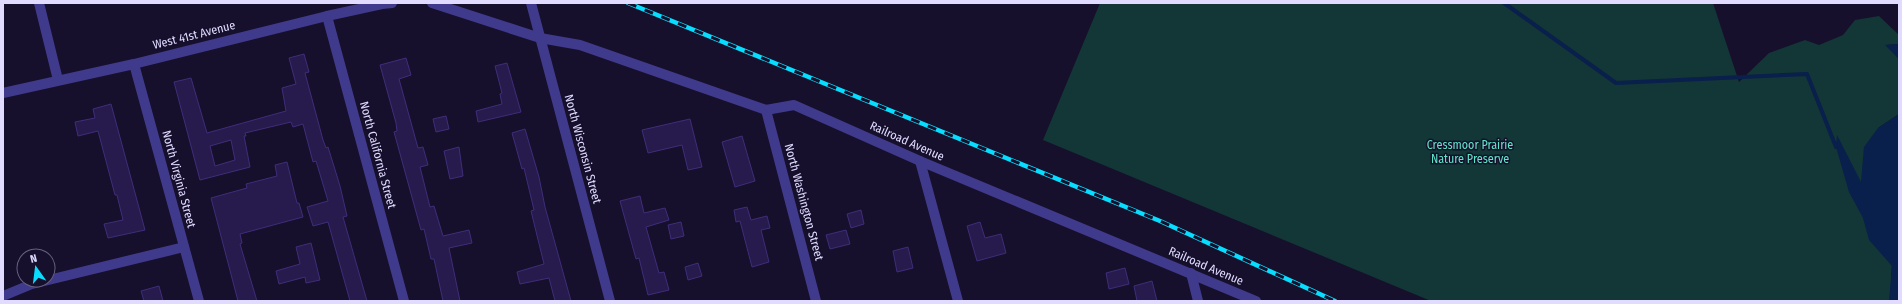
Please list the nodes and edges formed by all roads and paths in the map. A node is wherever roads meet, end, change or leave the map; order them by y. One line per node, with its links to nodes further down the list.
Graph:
1 (39, 3): 8 (street)
2 (392, 3): 5 (street, West 41st Avenue)
3 (432, 3): 6 (street)
4 (531, 3): 6 (street, North Wisconsin Street)
5 (327, 16): 7 (street, West 41st Avenue); 16 (street, North California Street)
6 (540, 38): 10 (street, Railroad Avenue); 17 (street, North Wisconsin Street)
7 (134, 64): 8 (street, West 41st Avenue); 12 (street, North Virginia Street)
8 (58, 80): 9 (street, West 41st Avenue)
9 (3, 93)
10 (766, 110): 11 (street, Railroad Avenue); 18 (street, North Washington Street)
11 (920, 161): 13 (street, Railroad Avenue); 19 (street)
12 (184, 246): 14 (street); 15 (street, North Virginia Street)
13 (1190, 273): 20 (street); 21 (street, Railroad Avenue)
14 (3, 296)
15 (199, 301)
16 (404, 301)
17 (610, 301)
18 (816, 301)
19 (958, 301)
20 (1198, 301)
21 (1256, 301)

